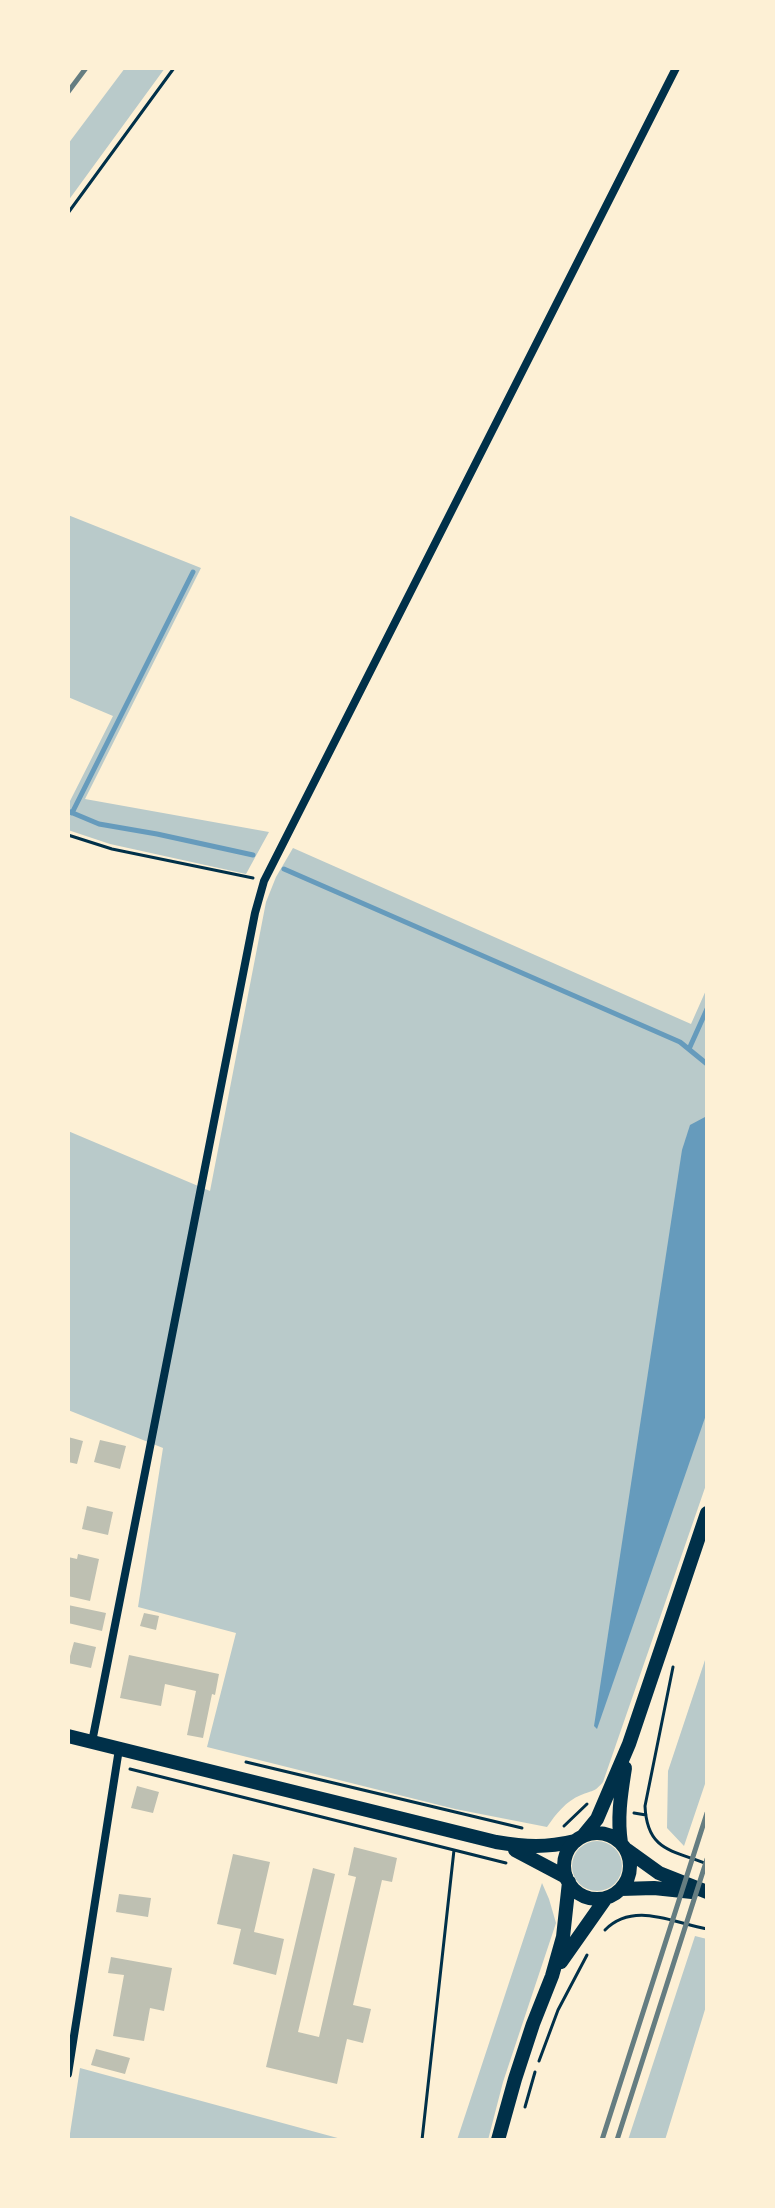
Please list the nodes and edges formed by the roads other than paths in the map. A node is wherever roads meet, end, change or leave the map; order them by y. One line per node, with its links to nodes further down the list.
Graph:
1 (676, 68): 4 (street)
2 (707, 1513): 5 (main road)
3 (68, 1736): 4 (main road)
4 (92, 1742): 6 (main road)
5 (629, 1744): 7 (main road); 9 (main road)
6 (119, 1749): 8 (main road); 15 (street)
7 (579, 1838): 8 (main road); 9 (main road); 10 (main road)
8 (496, 1842): 10 (main road)
9 (623, 1846): 11 (main road); 12 (main road)
10 (567, 1880): 13 (main road); 14 (main road)
11 (621, 1889): 12 (main road); 13 (main road)
12 (707, 1892)
13 (606, 1898): 14 (main road)
14 (552, 1976): 16 (main road)
15 (68, 2074)
16 (498, 2140)

